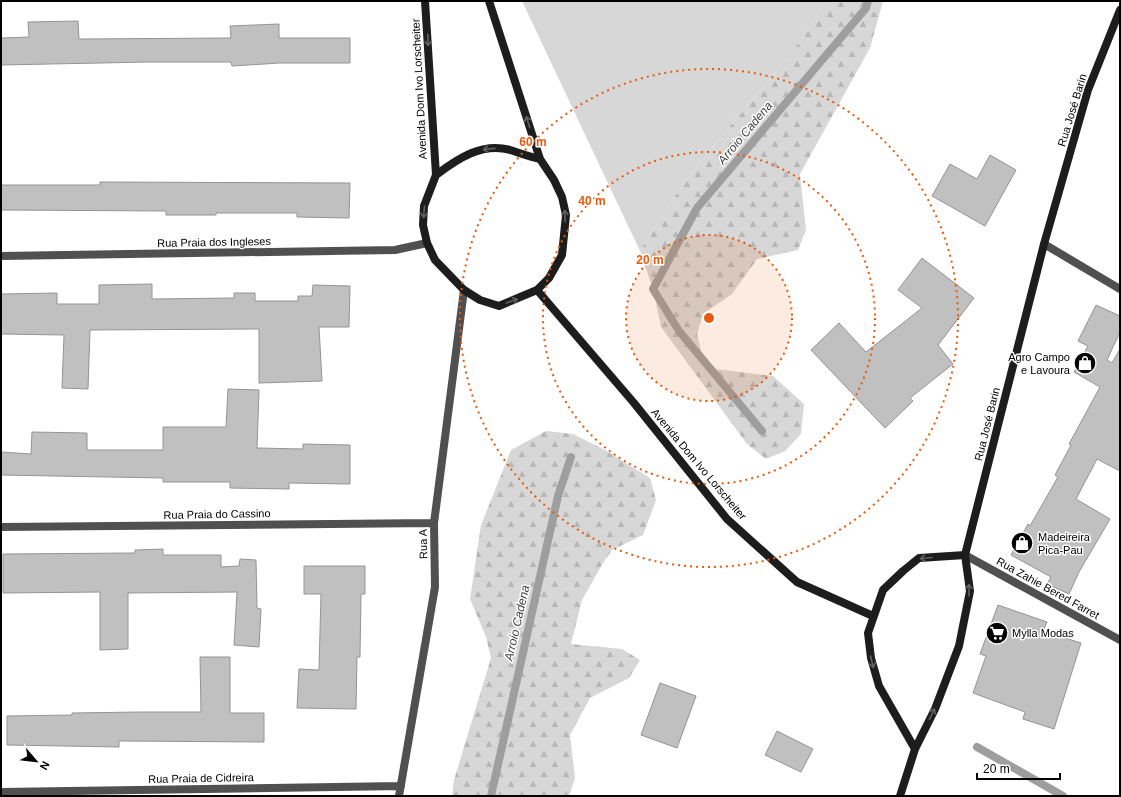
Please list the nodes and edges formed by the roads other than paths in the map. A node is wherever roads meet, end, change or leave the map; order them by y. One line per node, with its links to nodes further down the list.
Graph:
1 (425, 1): 5 (main road, Avenida Dom Ivo Lorscheiter, one-way to 5)
2 (489, 1): 4 (main road, Avenida Dom Ivo Lorscheiter, one-way to 2)
3 (1120, 10): 7 (main road, Rua José Barin)
4 (540, 160): 5 (main road, one-way to 5); 11 (main road, Avenida Dom Ivo Lorscheiter, one-way to 4)
5 (436, 175): 6 (main road, Avenida Dom Ivo Lorscheiter, one-way to 6)
6 (426, 243): 8 (street, Rua Praia dos Ingleses); 10 (main road, Avenida Dom Ivo Lorscheiter)
7 (1044, 244): 9 (street); 14 (main road, Rua José Barin)
8 (1, 256)
9 (1120, 289)
10 (464, 290): 11 (main road, Avenida Dom Ivo Lorscheiter, one-way to 11); 12 (street, Rua A)
11 (537, 290): 15 (main road, Avenida Dom Ivo Lorscheiter)
12 (434, 523): 13 (street, Rua Praia do Cassino); 18 (street, Rua A)
13 (1, 527)
14 (965, 555): 15 (main road, one-way to 15); 16 (street, Rua Zahie Bered Farret); 17 (main road, Rua José Barin, one-way to 14)
15 (873, 616): 17 (main road, one-way to 17)
16 (1120, 640)
17 (915, 749): 21 (main road, Rua José Barin)
18 (401, 786): 19 (street, Rua Praia de Cidreira); 20 (street, Rua A)
19 (1, 792)
20 (399, 796)
21 (900, 796)

